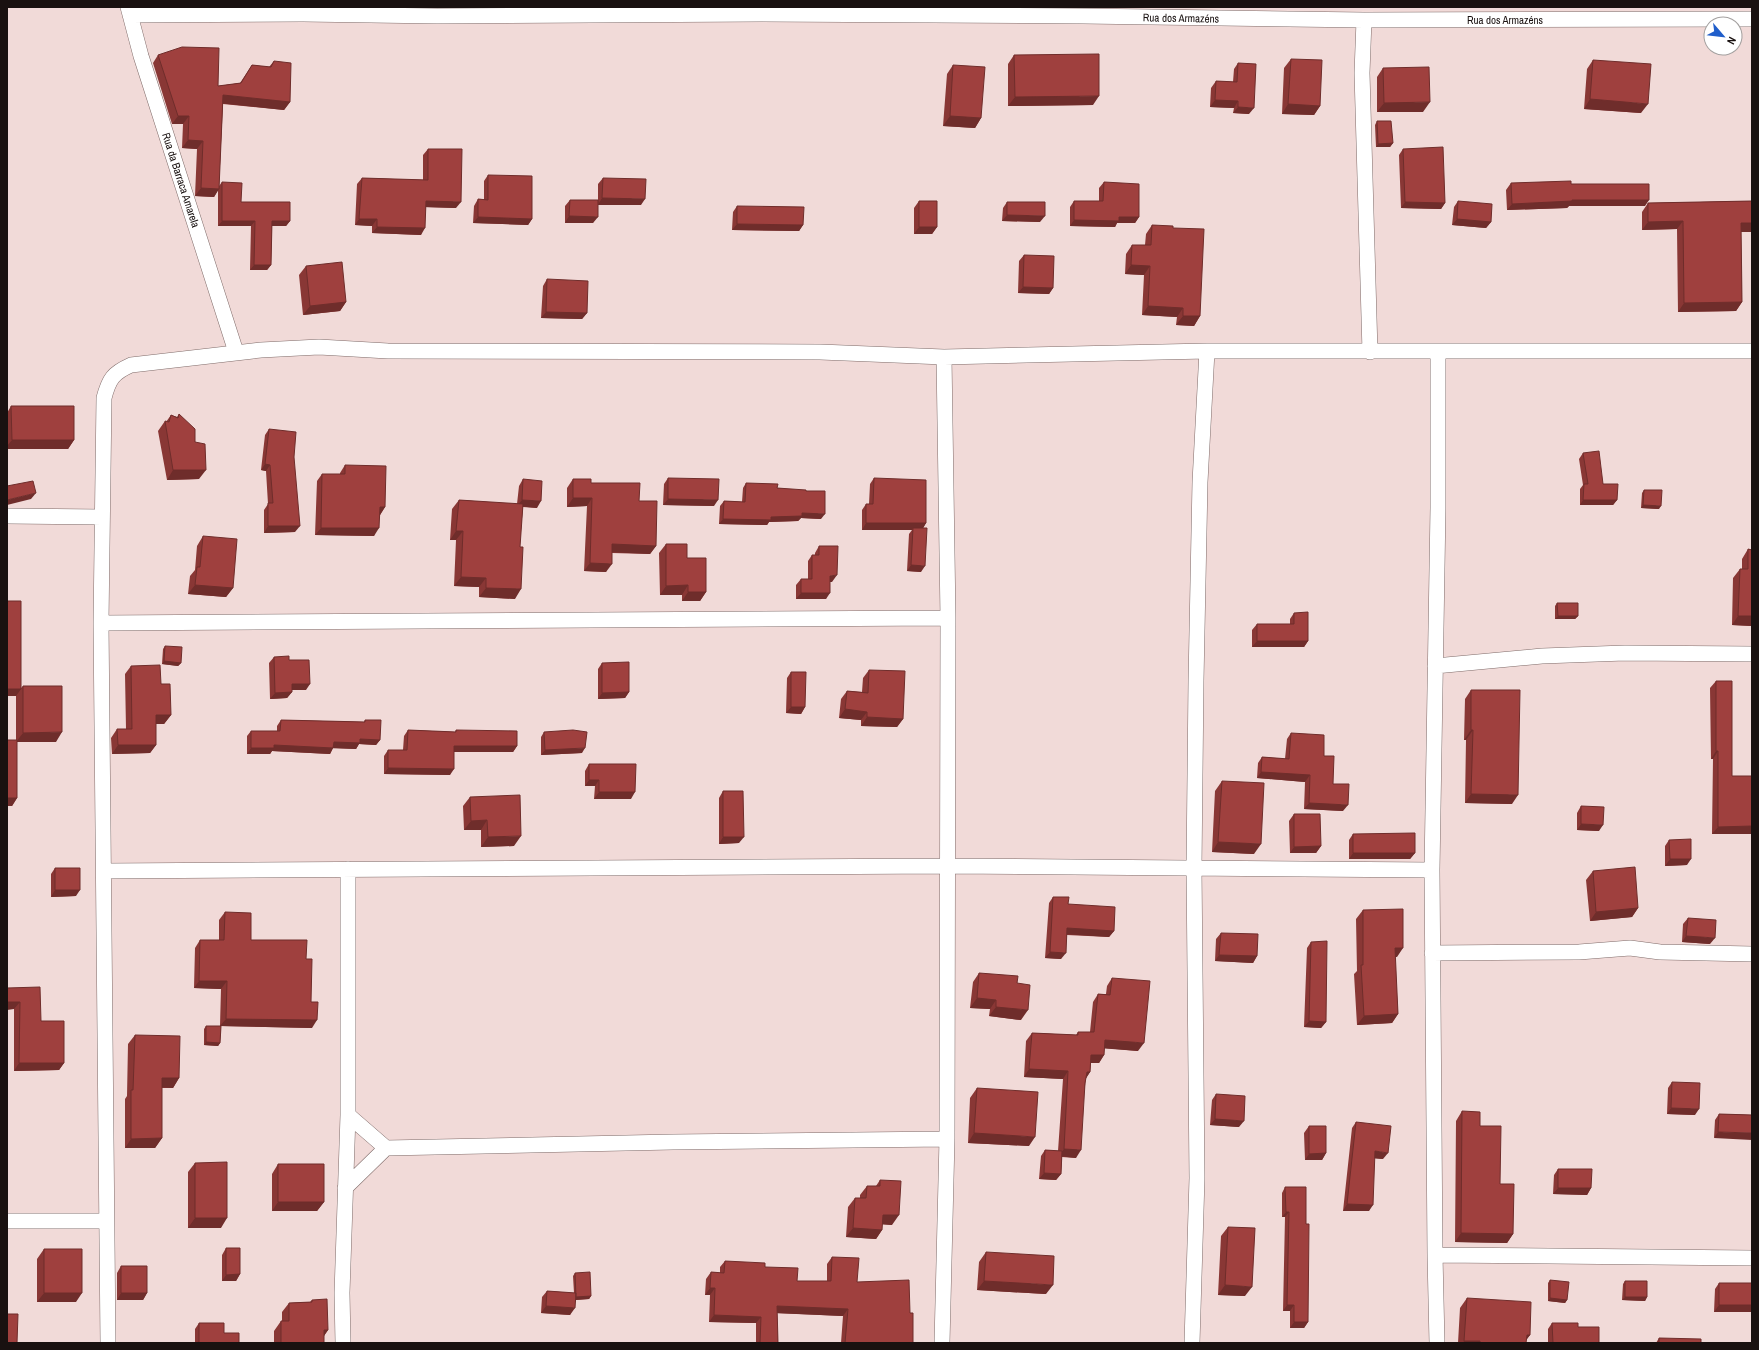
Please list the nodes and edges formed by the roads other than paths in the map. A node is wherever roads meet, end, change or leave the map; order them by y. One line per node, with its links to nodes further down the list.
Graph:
1 (129, 11): 3 (street, Rua dos Armazéns); 7 (street, Rua da Barraca Amarela)
2 (1752, 19): 3 (street, Rua dos Armazéns)
3 (1364, 20): 8 (street)
4 (1207, 351): 8 (street); 9 (street); 17 (street)
5 (1438, 351): 6 (street); 8 (street); 15 (street)
6 (1752, 351)
7 (236, 352): 9 (street); 11 (street)
8 (1370, 352)
9 (944, 357): 12 (street)
10 (7, 516): 11 (street)
11 (102, 516): 13 (street)
12 (948, 618): 13 (street); 16 (street)
13 (101, 623): 20 (street)
14 (1752, 654): 15 (street)
15 (1435, 666): 19 (street)
16 (948, 866): 17 (street); 18 (street); 24 (street)
17 (1194, 868): 19 (street); 34 (street)
18 (348, 869): 20 (street); 23 (street)
19 (1432, 870): 21 (street)
20 (105, 871): 28 (street)
21 (1432, 953): 22 (street); 29 (street)
22 (1752, 954)
23 (348, 1115): 25 (street); 26 (street)
24 (947, 1139): 25 (street); 33 (street)
25 (386, 1148): 26 (street)
26 (346, 1188): 32 (street)
27 (7, 1221): 28 (street)
28 (106, 1221): 31 (street)
29 (1435, 1255): 30 (street); 35 (street)
30 (1752, 1258)
31 (108, 1343)
32 (343, 1343)
33 (942, 1343)
34 (1192, 1343)
35 (1437, 1343)

